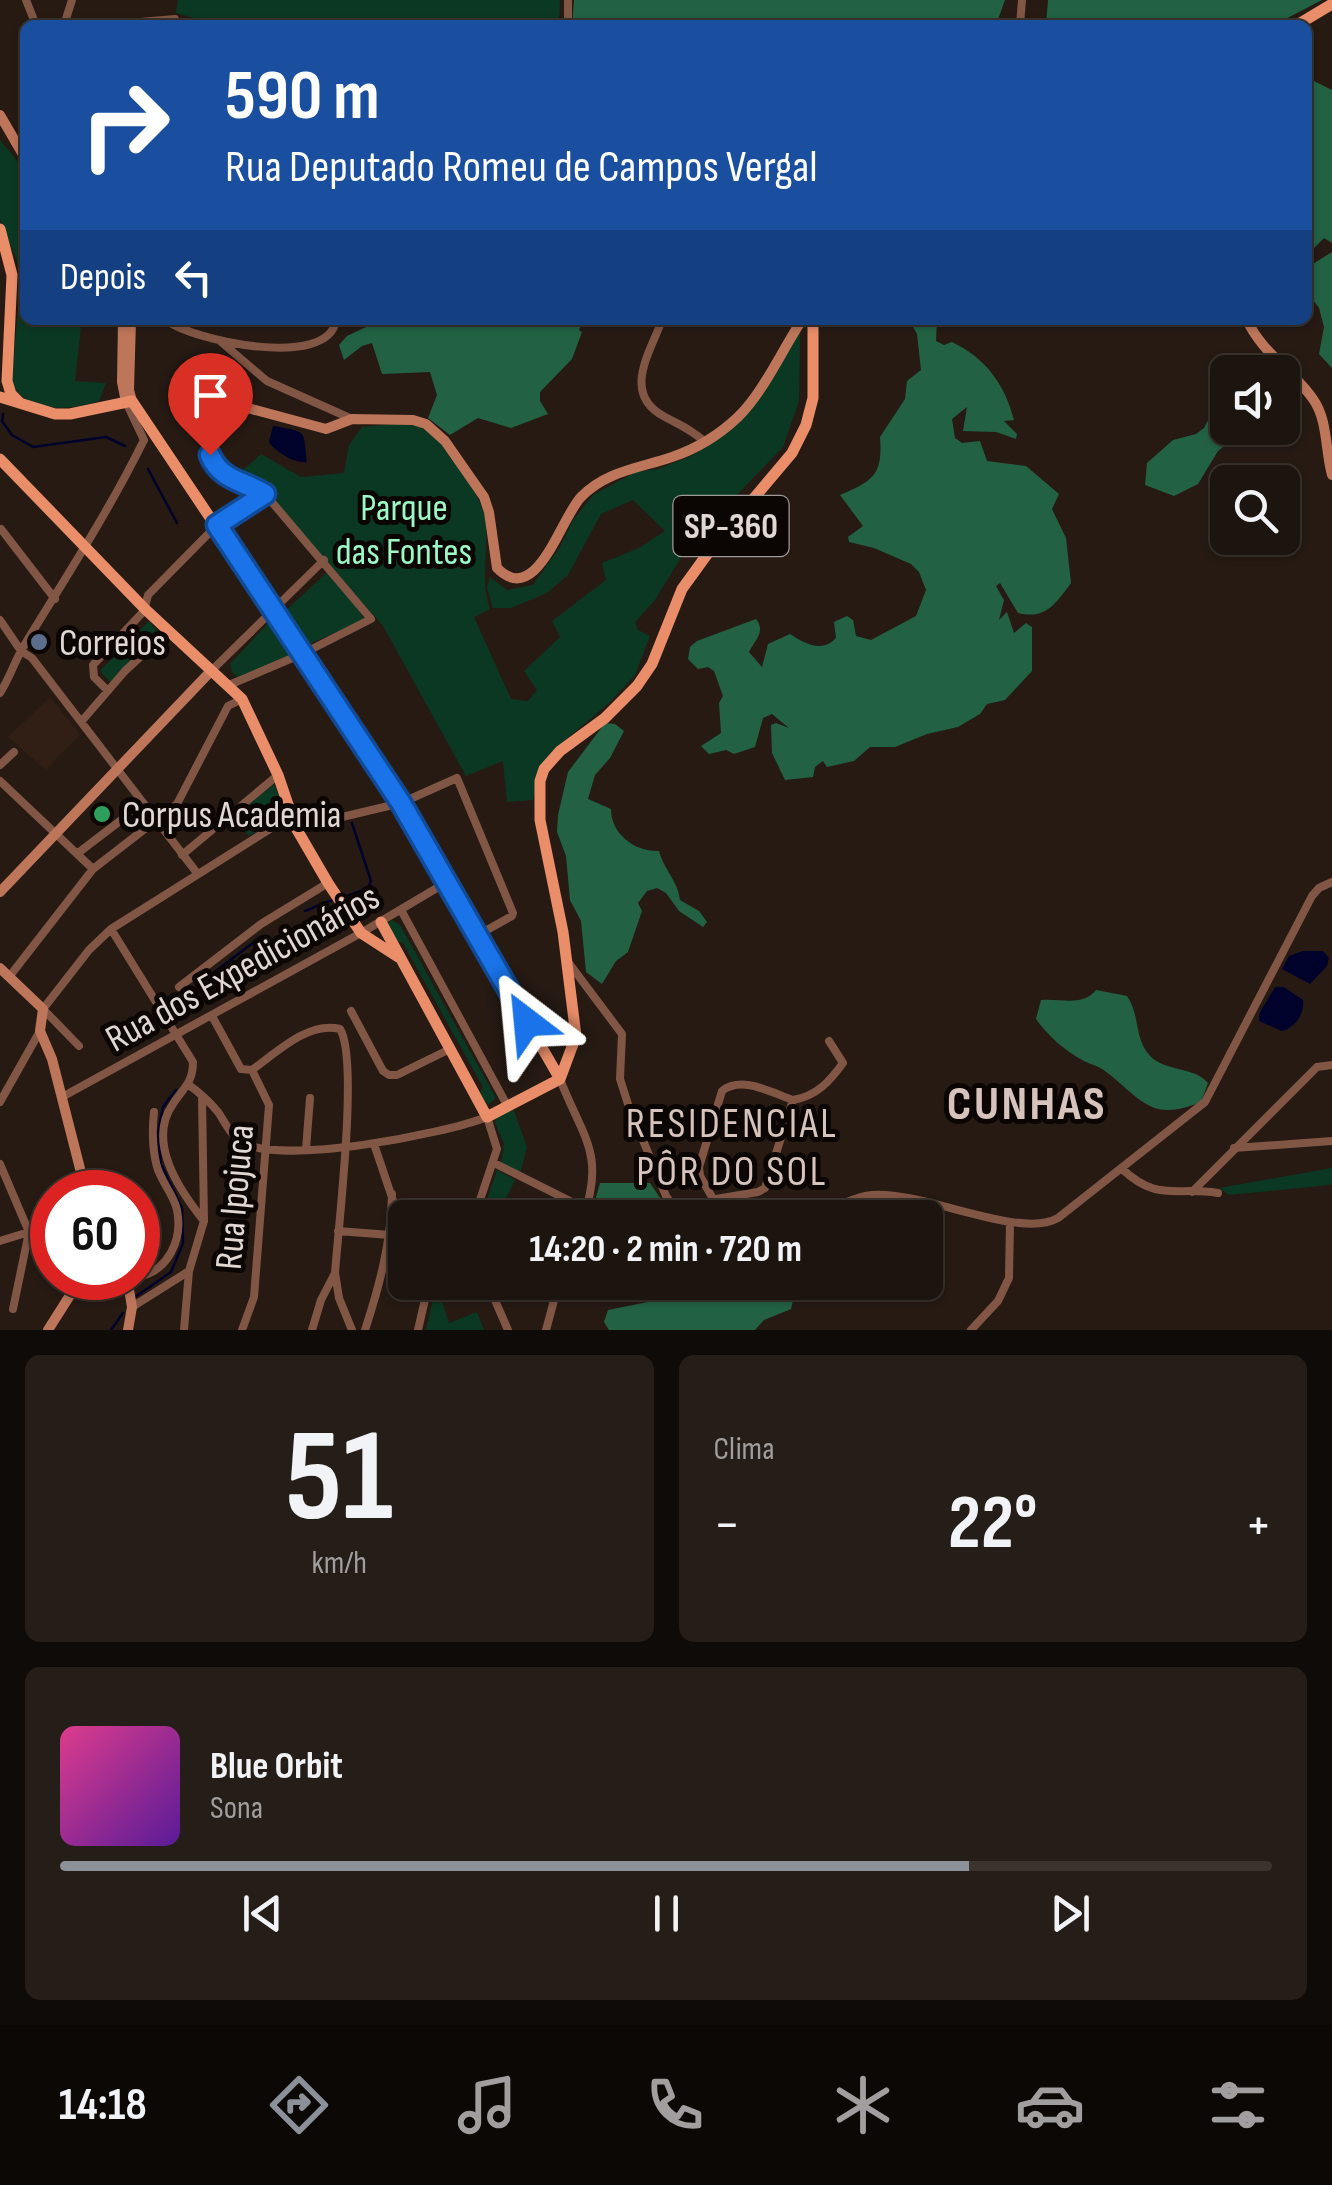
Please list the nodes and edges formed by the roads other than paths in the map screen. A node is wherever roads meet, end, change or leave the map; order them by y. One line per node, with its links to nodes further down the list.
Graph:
1 (1332, 4): 4 (main road)
2 (175, 19): 3 (street)
3 (163, 20)
4 (1306, 20)
5 (0, 115): 6 (street)
6 (20, 149)
7 (0, 228): 17 (main road)
8 (124, 325): 20 (street)
9 (131, 325): 20 (street)
10 (174, 325): 16 (street)
11 (334, 325): 16 (street)
12 (660, 325): 24 (street)
13 (799, 325): 24 (street)
14 (813, 325): 69 (main road, SP-360)
15 (1250, 325): 26 (street)
16 (220, 341): 22 (street)
17 (9, 360): 18 (main road); 21 (main road)
18 (0, 376)
19 (0, 397): 21 (main road)
20 (129, 402): 21 (main road); 23 (main road)
21 (22, 406)
22 (352, 420): 24 (street); 27 (street)
23 (150, 437): 28 (main road); 30 (street)
24 (705, 442)
25 (0, 460): 30 (main road)
26 (1332, 475)
27 (265, 494): 28 (street); 31 (street)
28 (217, 525): 33 (street); 34 (main road)
29 (1, 530): 32 (street)
30 (84, 548): 32 (street); 33 (main road)
31 (324, 560): 34 (street); 38 (street)
32 (55, 599): 37 (street)
33 (145, 609): 36 (main road); 41 (street)
34 (272, 610): 38 (main road); 39 (street)
35 (0, 620): 37 (street)
36 (168, 631): 39 (main road); 41 (street)
37 (21, 651): 42 (street); 44 (street)
38 (302, 654): 40 (street); 50 (main road)
39 (211, 672): 40 (main road); 47 (street)
40 (229, 685): 43 (main road)
41 (108, 691): 44 (street)
42 (0, 693)
43 (242, 699): 48 (main road); 52 (street)
44 (81, 722): 47 (street)
45 (14, 752): 46 (street)
46 (0, 765)
47 (116, 771): 51 (street); 54 (street)
48 (278, 775): 53 (main road); 56 (street)
49 (0, 781): 54 (street)
50 (401, 803): 53 (street); 59 (main road); 67 (street)
51 (142, 805): 52 (street); 55 (street)
52 (156, 822): 56 (street); 57 (street)
53 (294, 822): 58 (street); 61 (main road)
54 (56, 834): 55 (street); 62 (street)
55 (78, 853): 57 (street)
56 (182, 855): 58 (street)
57 (93, 870): 70 (street)
58 (196, 874): 65 (street)
59 (447, 882): 63 (street, Rua dos Expedicionários); 67 (main road)
60 (1332, 882): 101 (street)
61 (328, 883): 66 (main road); 71 (street)
62 (0, 892)
63 (401, 910): 64 (street, Rua dos Expedicionários); 89 (street)
64 (381, 922): 66 (street, Rua dos Expedicionários); 68 (main road)
65 (111, 929): 72 (street); 76 (street)
66 (362, 933): 68 (main road); 74 (street, Rua dos Expedicionários)
67 (478, 935): 82 (main road)
68 (398, 956): 79 (main road)
69 (566, 958): 82 (main road, SP-360); 112 (street)
70 (4, 972): 72 (street)
71 (179, 987)
72 (43, 1010): 75 (street); 78 (street)
73 (351, 1011): 79 (street)
74 (212, 1016): 76 (street, Rua dos Expedicionários); 81 (street)
75 (40, 1031): 85 (street); 88 (street)
76 (174, 1036): 83 (street); 85 (street, Rua dos Expedicionários)
77 (829, 1041): 87 (street)
78 (78, 1046)
79 (450, 1048): 91 (main road)
80 (1332, 1065): 96 (street)
81 (252, 1070): 95 (street, Rua Ipojuca); 98 (street)
82 (560, 1079): 89 (main road); 111 (street)
83 (189, 1085): 84 (street); 93 (street)
84 (202, 1095): 95 (street); 116 (street)
85 (62, 1097): 102 (street)
86 (310, 1098): 97 (street)
87 (793, 1100): 106 (street); 106 (street)
88 (0, 1102)
89 (507, 1105): 91 (main road)
90 (154, 1112): 93 (street)
91 (487, 1117): 94 (street); 99 (street)
92 (1332, 1141): 96 (street)
93 (159, 1142): 116 (street); 123 (street)
94 (374, 1144): 98 (street); 105 (street)
95 (264, 1148): 97 (street); 137 (street, Rua Ipojuca)
96 (1234, 1148): 103 (street)
97 (306, 1149): 98 (street)
98 (343, 1150): 118 (street)
99 (494, 1163): 109 (street); 110 (street)
100 (0, 1164): 119 (street)
101 (1121, 1168): 103 (street); 117 (street)
102 (80, 1170)
103 (1192, 1192): 104 (street)
104 (1218, 1193)
105 (392, 1194): 107 (street); 108 (street)
106 (716, 1199)
107 (392, 1200)
108 (394, 1200)
109 (480, 1200)
110 (561, 1200)
111 (588, 1200)
112 (669, 1200)
113 (853, 1200): 114 (street)
114 (920, 1200)
115 (943, 1204): 117 (street)
116 (204, 1221): 124 (street)
117 (1010, 1223): 133 (street)
118 (338, 1230): 120 (street); 125 (street)
119 (29, 1232): 121 (street); 132 (street)
120 (388, 1235)
121 (0, 1241)
122 (388, 1245): 140 (street)
123 (160, 1269)
124 (189, 1271): 131 (street); 136 (street)
125 (335, 1273): 138 (street); 139 (street)
126 (67, 1300): 134 (street)
127 (132, 1300): 131 (street)
128 (426, 1300): 141 (street)
129 (494, 1300): 142 (street)
130 (554, 1300): 143 (street)
131 (132, 1308): 135 (street)
132 (13, 1309)
133 (971, 1329)
134 (48, 1330)
135 (128, 1330)
136 (184, 1330)
137 (242, 1330)
138 (312, 1330)
139 (352, 1330)
140 (365, 1330)
141 (418, 1330)
142 (508, 1330)
143 (546, 1330)

